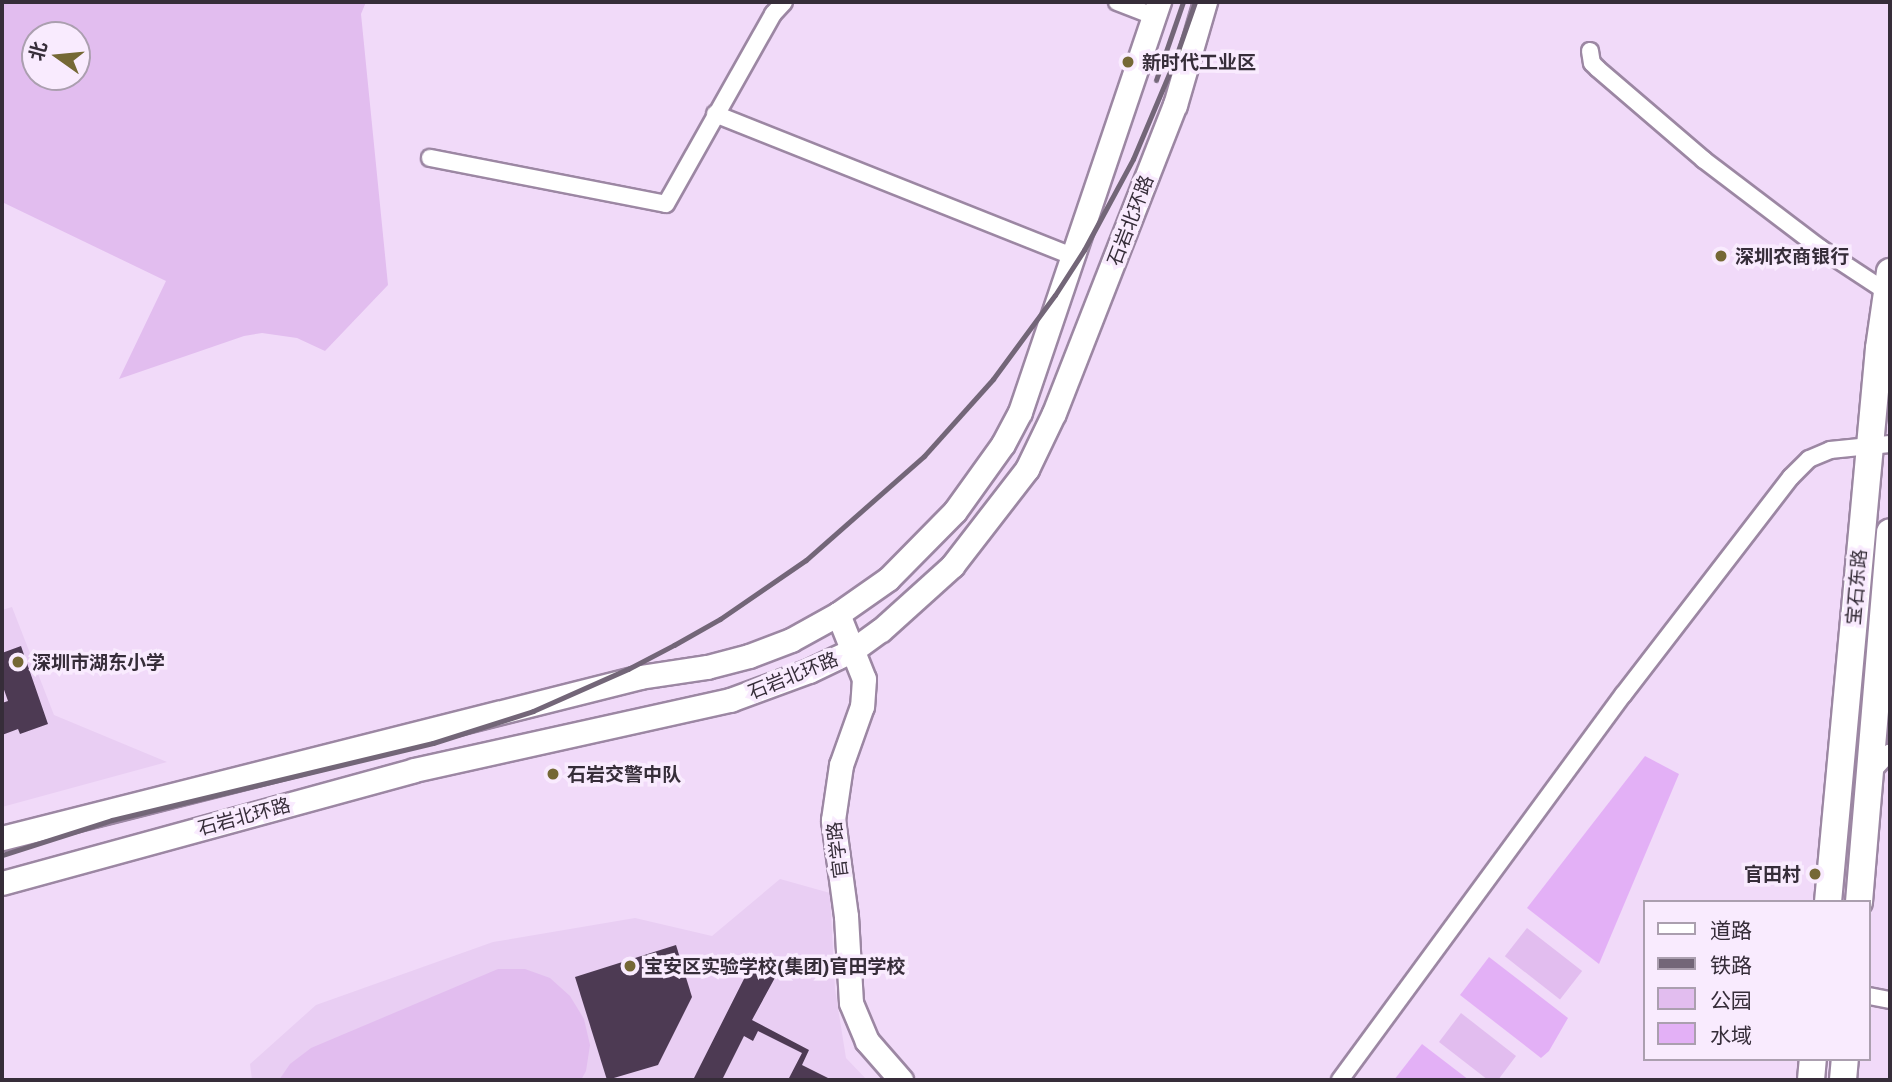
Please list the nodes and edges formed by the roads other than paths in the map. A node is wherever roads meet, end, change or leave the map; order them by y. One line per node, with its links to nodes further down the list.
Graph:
1 (784, 2): 6 (street)
2 (1117, 2): 4 (street)
3 (1205, 2): 13 (main road, 石岩北环路)
4 (1157, 9): 8 (main road, 石岩北环路)
5 (1590, 51): 9 (street)
6 (715, 114): 7 (street); 8 (street)
7 (430, 158)
8 (1075, 257): 12 (main road, 石岩北环路)
9 (1889, 288): 10 (main road, 宝石东路)
10 (1880, 445): 20 (main road, 宝石东路); 27 (street)
11 (1890, 533): 14 (main road, 宝石东路)
12 (838, 614): 13 (main road, 官学路); 18 (main road, 石岩北环路)
13 (853, 650): 19 (main road, 石岩北环路); 26 (main road, 官学路)
14 (1876, 699): 15 (street); 17 (main road, 宝石东路)
15 (1890, 727)
16 (1890, 752): 17 (street)
17 (1869, 783): 21 (main road, 宝石东路)
18 (2, 838)
19 (2, 883)
20 (1828, 900)
21 (1859, 900)
22 (1871, 996): 23 (street)
23 (1890, 1000)
24 (1813, 1061): 28 (main road)
25 (1845, 1061): 29 (main road)
26 (901, 1080)
27 (1340, 1080)
28 (1811, 1080)
29 (1843, 1080)

